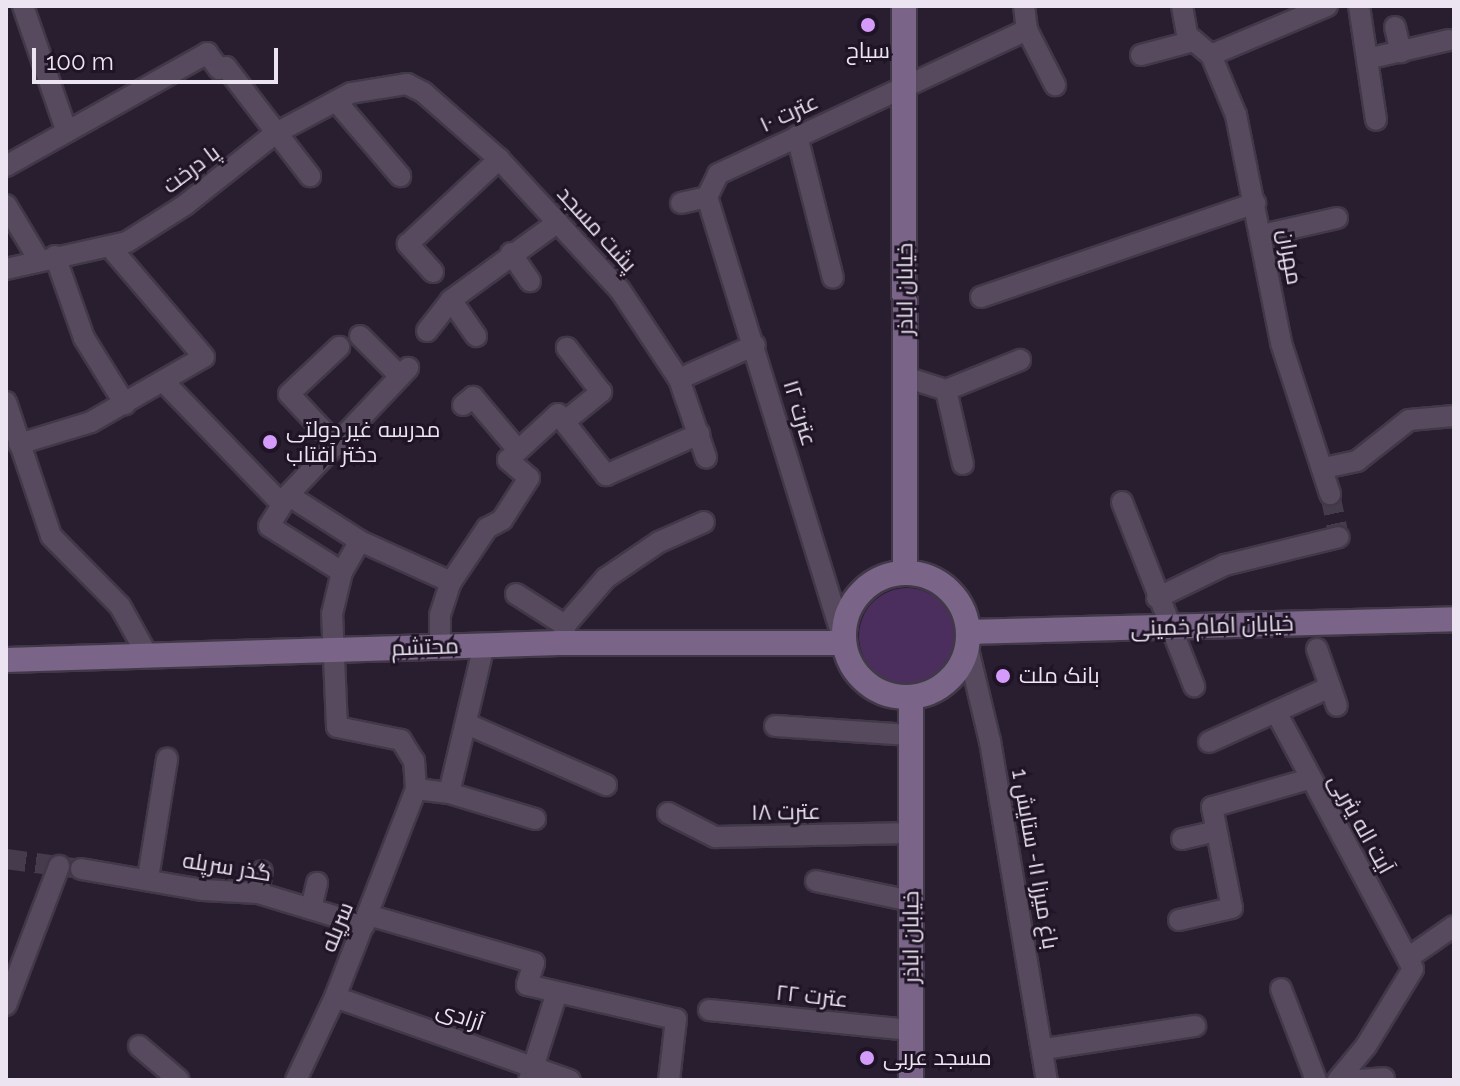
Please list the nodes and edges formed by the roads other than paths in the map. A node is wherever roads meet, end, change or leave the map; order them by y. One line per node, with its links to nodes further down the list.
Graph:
1 (23, 6): 20 (street)
2 (904, 6): 17 (main road, خیابان اباذر)
3 (1024, 6): 8 (street)
4 (1182, 6): 10 (street)
5 (1327, 6): 13 (street)
6 (1359, 6): 14 (street)
7 (1395, 27): 11 (street)
8 (1027, 30): 16 (street); 17 (street, عترت ۱۰)
9 (1449, 40): 11 (street)
10 (1194, 41): 12 (street); 13 (street)
11 (1401, 52): 14 (street)
12 (1141, 55)
13 (1211, 55): 29 (street, مهران)
14 (1367, 59): 19 (street)
15 (395, 83): 18 (street, پا درخت); 23 (street, پشت مسجد)
16 (1055, 85)
17 (904, 87): 22 (street, عترت ۱۰); 50 (main road, خیابان اباذر)
18 (336, 101): 21 (street, پا درخت); 26 (street)
19 (1376, 120)
20 (67, 132): 21 (street); 24 (street)
21 (276, 133): 25 (street); 34 (street, پا درخت)
22 (797, 136): 27 (street, عترت ۱۰); 39 (street)
23 (499, 159): 32 (street, پشت مسجد); 38 (street)
24 (6, 166)
25 (310, 176)
26 (400, 176)
27 (707, 197): 28 (street); 46 (street, عترت ۱۲)
28 (681, 203)
29 (1255, 203): 33 (street, مهران); 41 (street)
30 (6, 205): 36 (street)
31 (1337, 218): 33 (street)
32 (558, 222): 35 (street); 51 (street, پشت مسجد)
33 (1262, 235): 65 (street, مهران)
34 (110, 247): 36 (street, پا درخت); 52 (street)
35 (511, 253): 40 (street); 42 (street)
36 (47, 258): 37 (street, پا درخت); 55 (street)
37 (6, 269)
38 (433, 272)
39 (833, 278)
40 (530, 281)
41 (981, 297)
42 (451, 300): 43 (street); 45 (street)
43 (427, 331)
44 (360, 336): 60 (street)
45 (476, 336)
46 (755, 345): 51 (street); 81 (street, عترت ۱۲)
47 (339, 347): 60 (street)
48 (567, 348): 58 (street)
49 (1020, 360): 53 (street)
50 (905, 377): 53 (street); 73 (main road, خیابان اباذر)
51 (679, 379): 59 (street, پشت مسجد)
52 (165, 383): 55 (street); 67 (street)
53 (946, 390): 64 (street)
54 (6, 402): 61 (street)
55 (125, 404): 61 (street)
56 (463, 405): 62 (street)
57 (1454, 416): 65 (street)
58 (564, 422): 59 (street); 62 (street)
59 (699, 434): 63 (street, پشت مسجد)
60 (335, 443): 67 (street)
61 (19, 444): 86 (street)
62 (518, 450): 74 (street)
63 (706, 457)
64 (963, 464)
65 (1324, 468): 66 (street, مهران)
66 (1330, 494)
67 (285, 500): 71 (street); 72 (street)
68 (1122, 502): 76 (street)
69 (704, 522): 79 (street)
70 (1339, 537): 76 (street)
71 (360, 541): 72 (street); 74 (street)
72 (342, 572): 85 (street)
73 (905, 572): 80 (main road); 81 (main road)
74 (451, 582): 83 (street)
75 (516, 594): 79 (street)
76 (1157, 598): 78 (street)
77 (1454, 619): 78 (main road, خیابان امام خمینی)
78 (1169, 627): 80 (main road, خیابان امام خمینی); 88 (street)
79 (563, 635): 81 (main road, محتشم); 82 (main road, محتشم)
80 (968, 640): 89 (main road); 126 (street, باغ میرزا ۱۱- ستایش 1)
81 (844, 643): 89 (main road)
82 (484, 645): 83 (main road, محتشم); 91 (street)
83 (440, 647): 85 (main road, محتشم)
84 (1317, 649): 90 (street)
85 (330, 650): 86 (main road, محتشم); 98 (street)
86 (148, 656): 87 (main road, محتشم)
87 (6, 660)
88 (1194, 686)
89 (911, 697): 93 (main road, خیابان اباذر)
90 (1276, 712): 94 (street); 96 (street, آیت اله یثربی)
91 (467, 724): 97 (street); 99 (street)
92 (775, 726): 93 (street)
93 (911, 735): 103 (main road, خیابان اباذر)
94 (1209, 742)
95 (167, 759): 108 (street)
96 (1309, 779): 102 (street); 117 (street, آیت اله یثربی)
97 (606, 785)
98 (416, 789): 99 (street); 114 (street, سرپله)
99 (449, 793): 101 (street)
100 (668, 813): 103 (street, عترت ۱۸)
101 (535, 819)
102 (1216, 831): 104 (street); 115 (street)
103 (911, 833): 112 (main road, خیابان اباذر)
104 (1182, 839)
105 (59, 866): 121 (street)
106 (81, 869): 108 (street, گذر سرپله)
107 (262, 871): 111 (street)
108 (148, 878): 111 (street, گذر سرپله)
109 (816, 881): 112 (street)
110 (317, 883): 113 (street)
111 (258, 893): 113 (street, گذر سرپله)
112 (911, 901): 124 (main road, خیابان اباذر)
113 (311, 909): 114 (street, گذر سرپله)
114 (366, 920): 119 (street, گذر سرپله); 120 (street, سرپله)
115 (1179, 920)
116 (1454, 926): 117 (street)
117 (1408, 958): 136 (street)
118 (1281, 989): 135 (street)
119 (557, 992): 127 (street); 132 (street)
120 (335, 997): 127 (street, آزادی); 130 (street, سرپله)
121 (6, 1005)
122 (709, 1010): 124 (street, عترت ۲۲)
123 (1195, 1026): 126 (street)
124 (911, 1030): 133 (main road, خیابان اباذر)
125 (139, 1046): 129 (street)
126 (1044, 1049): 134 (street, باغ میرزا ۱۱- ستایش 1)
127 (531, 1074): 131 (street, آزادی)
128 (1384, 1078): 137 (street)
129 (179, 1080)
130 (296, 1080)
131 (570, 1080)
132 (669, 1080)
133 (911, 1080)
134 (1047, 1080)
135 (1316, 1080)
136 (1338, 1080)
137 (1358, 1080)

